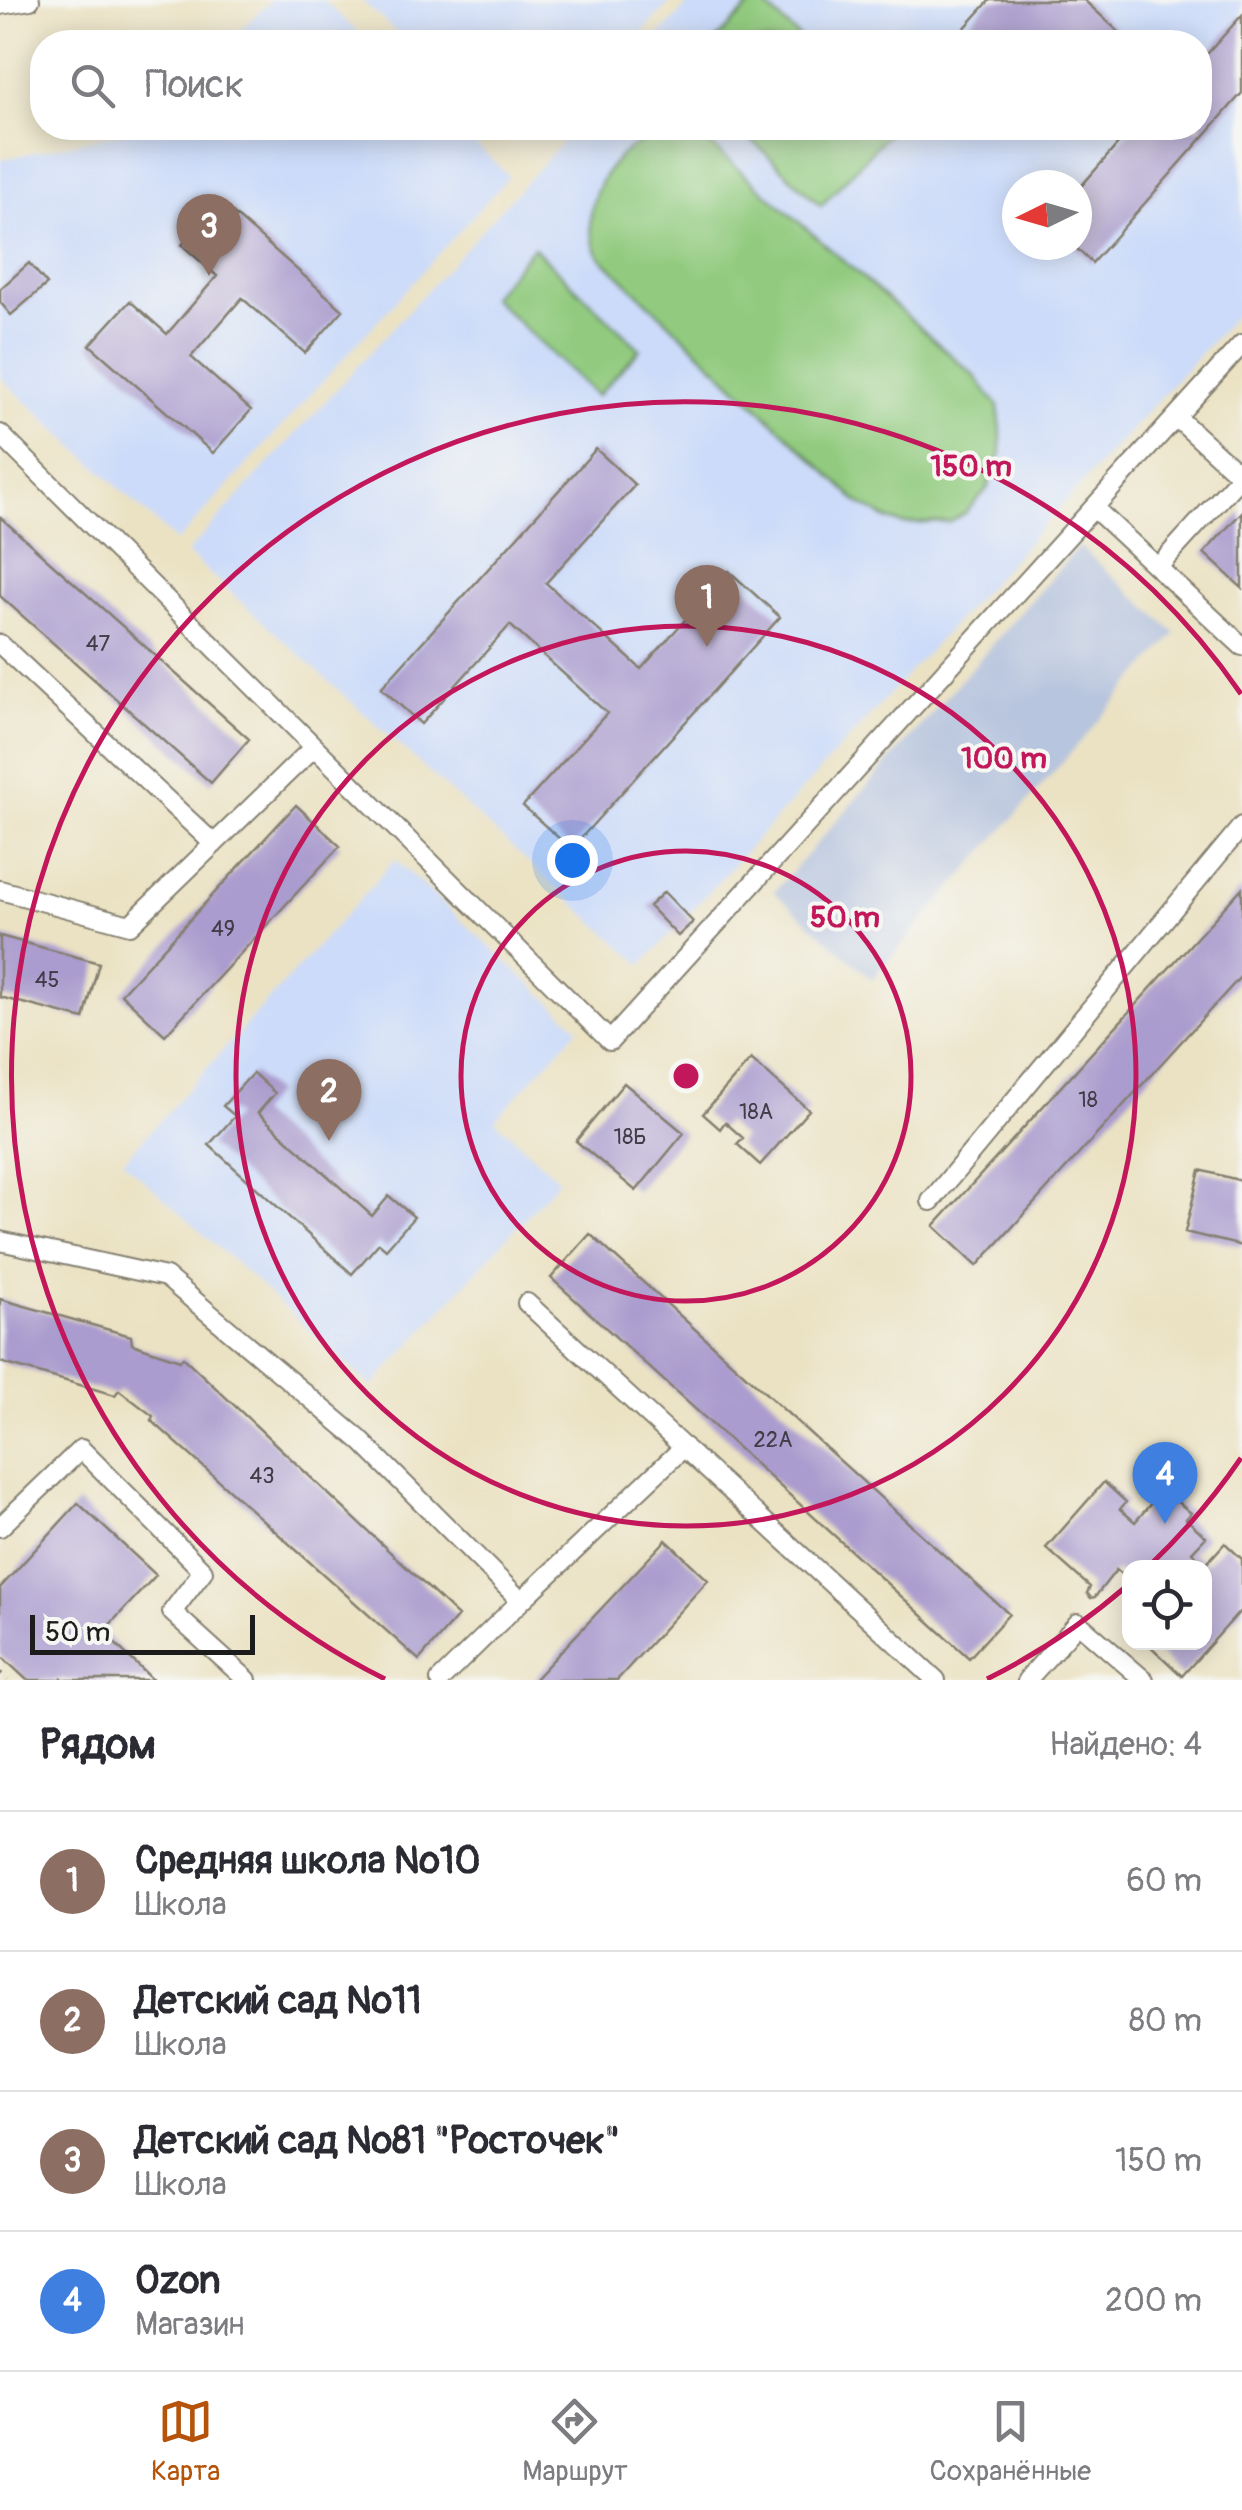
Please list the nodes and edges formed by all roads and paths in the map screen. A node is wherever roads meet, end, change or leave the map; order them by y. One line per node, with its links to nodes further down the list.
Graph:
1 (30, 0): 2 (lane)
2 (0, 5)
3 (1242, 344): 4 (lane)
4 (1176, 417): 6 (lane); 7 (lane)
5 (0, 434): 11 (lane)
6 (1241, 476): 8 (lane)
7 (1094, 508): 8 (lane); 11 (lane)
8 (1158, 567): 10 (lane)
9 (0, 644): 13 (lane)
10 (1242, 646)
11 (314, 747): 13 (lane)
12 (1242, 826): 15 (lane)
13 (214, 844): 14 (lane)
14 (0, 890)
15 (931, 1201)
16 (0, 1241): 20 (lane)
17 (528, 1302): 18 (lane)
18 (684, 1447): 20 (lane); 25 (lane)
19 (0, 1528): 23 (lane)
20 (521, 1601): 24 (lane)
21 (0, 1673): 22 (path)
22 (8, 1680)
23 (247, 1680)
24 (440, 1680)
25 (936, 1680)
26 (1027, 1680): 27 (lane)
27 (1144, 1680)

